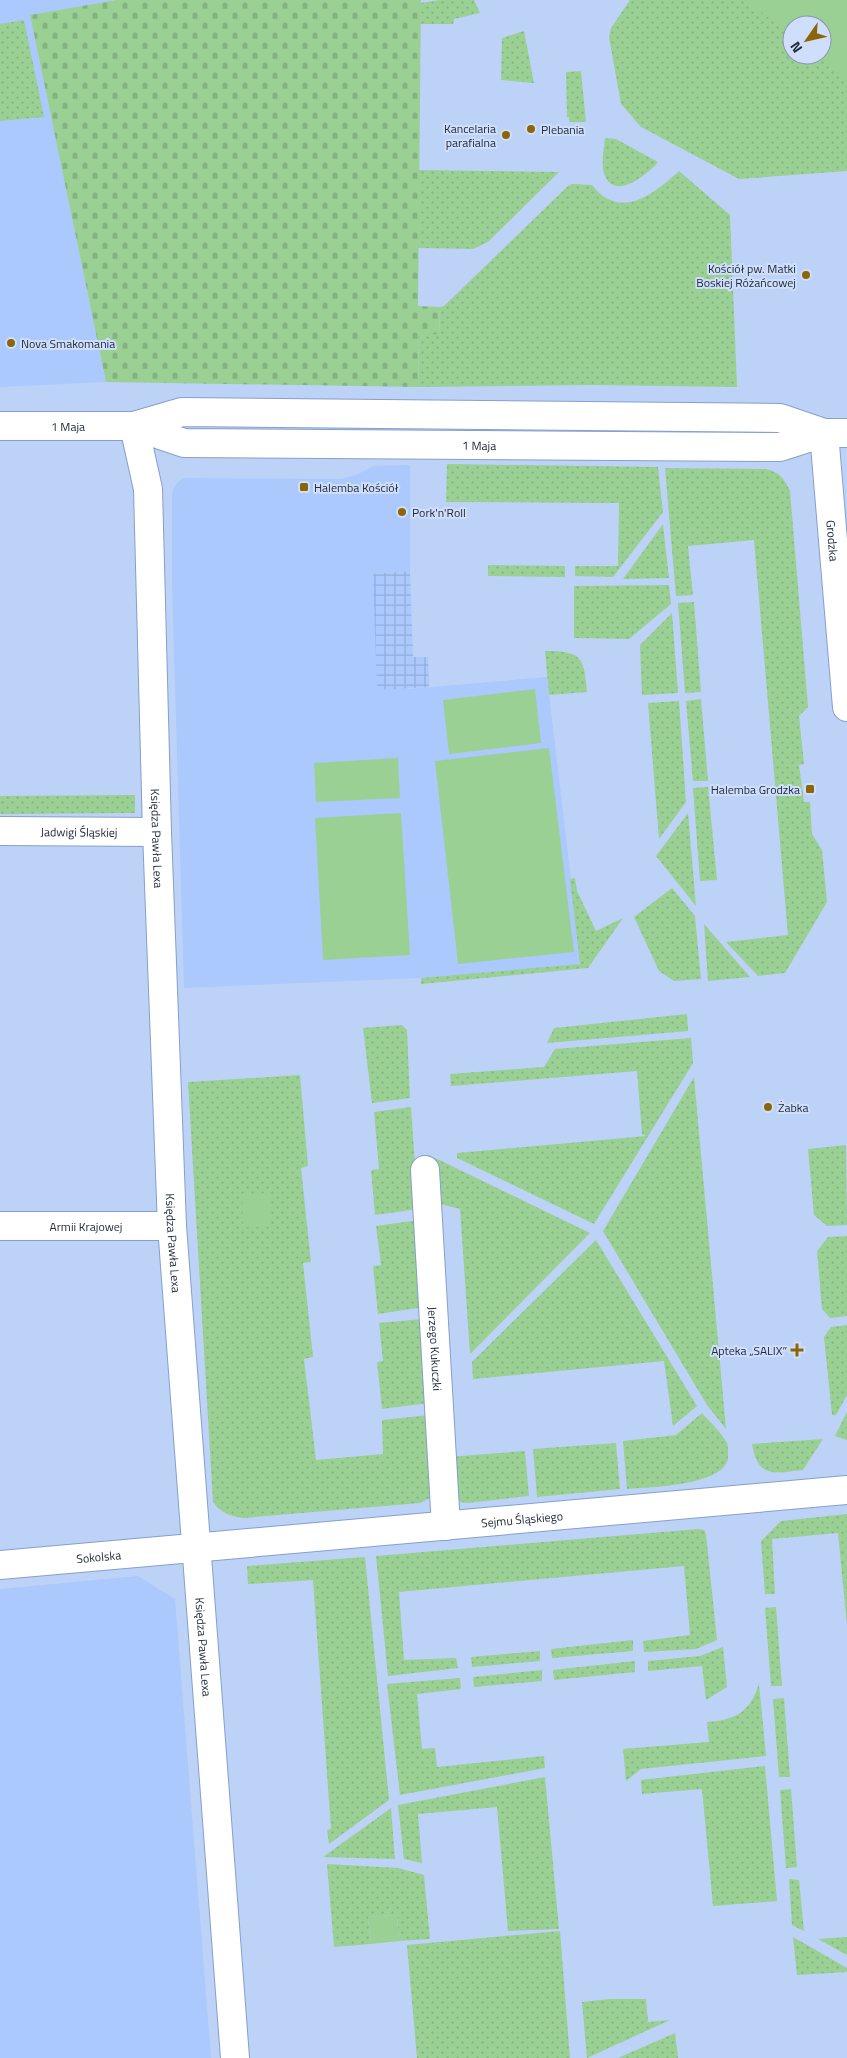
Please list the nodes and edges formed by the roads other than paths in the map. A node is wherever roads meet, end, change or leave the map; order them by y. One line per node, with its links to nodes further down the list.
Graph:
1 (0, 426): 2 (street, 1 Maja)
2 (134, 426): 3 (street, 1 Maja); 6 (street, Księdza Pawła Lexa)
3 (836, 433): 4 (street, Grodzka)
4 (847, 707)
5 (0, 831): 6 (street, Jadwigi Śląskiej)
6 (157, 832): 9 (street, Księdza Pawła Lexa)
7 (425, 1170): 11 (street, Jerzego Kukuczki)
8 (0, 1226): 9 (street, Armii Krajowej)
9 (172, 1226): 12 (street, Księdza Pawła Lexa)
10 (847, 1490): 11 (street, Sejmu Śląskiego)
11 (446, 1526): 12 (street, Sejmu Śląskiego)
12 (196, 1548): 13 (street, Sokolska); 14 (street, Księdza Pawła Lexa)
13 (0, 1565)
14 (235, 2058)

